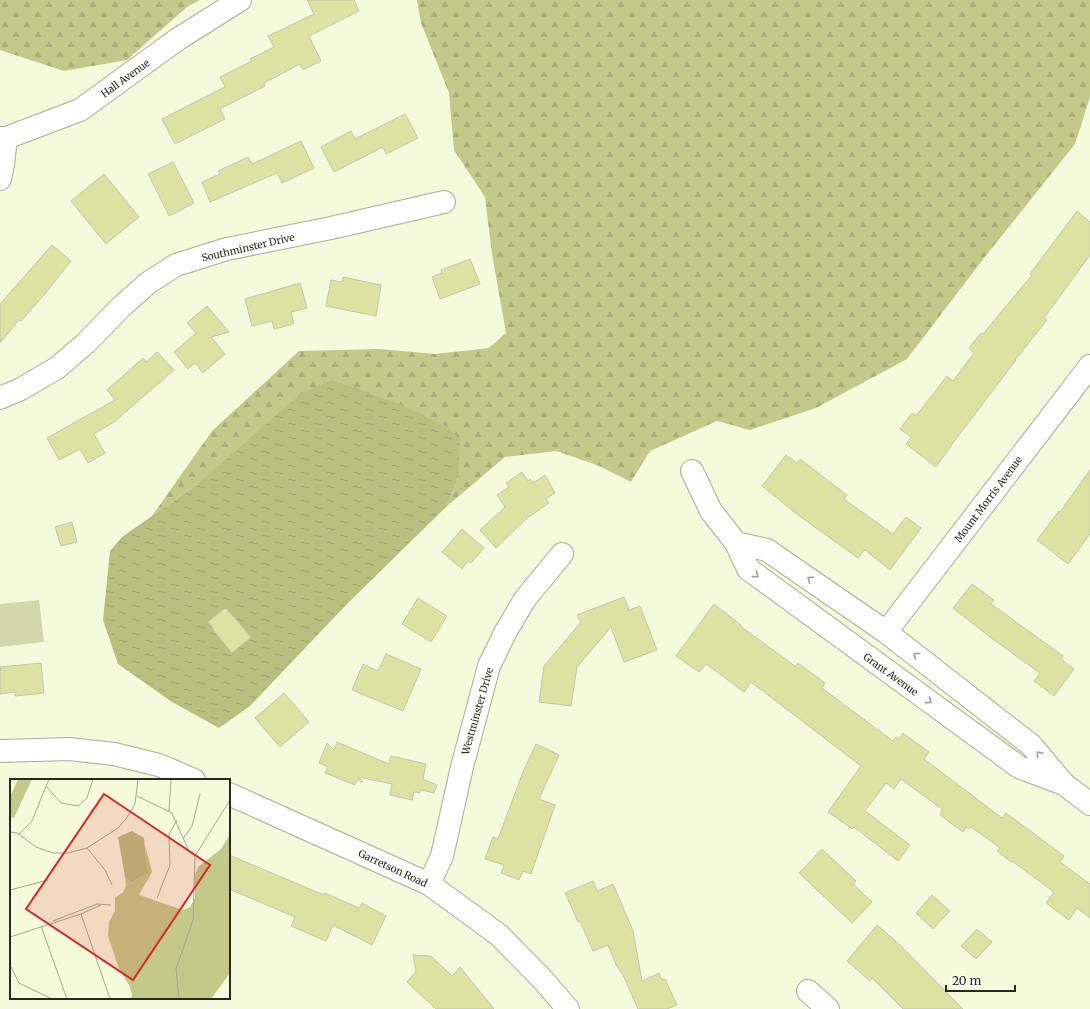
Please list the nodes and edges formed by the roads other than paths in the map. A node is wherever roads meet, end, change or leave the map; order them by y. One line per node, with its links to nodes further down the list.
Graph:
1 (240, 0): 2 (street, Hall Avenue)
2 (3, 138): 3 (street)
3 (0, 179)
4 (444, 202): 6 (street, Southminster Drive)
5 (1090, 366): 10 (street, Mount Morris Avenue)
6 (0, 398)
7 (692, 471): 8 (street, Grant Avenue)
8 (736, 542): 10 (street, Grant Avenue, one-way to 8); 13 (street, Grant Avenue, one-way to 13)
9 (562, 554): 16 (street, Westminster Drive)
10 (886, 632): 13 (street, Grant Avenue, one-way to 10)
11 (0, 752): 12 (street)
12 (192, 779)
13 (1064, 784): 15 (street, Grant Avenue)
14 (230, 794): 16 (street, Garretson Road)
15 (1090, 804)
16 (429, 884): 18 (street, Garretson Road)
17 (808, 991): 19 (street)
18 (568, 1009)
19 (828, 1009)

